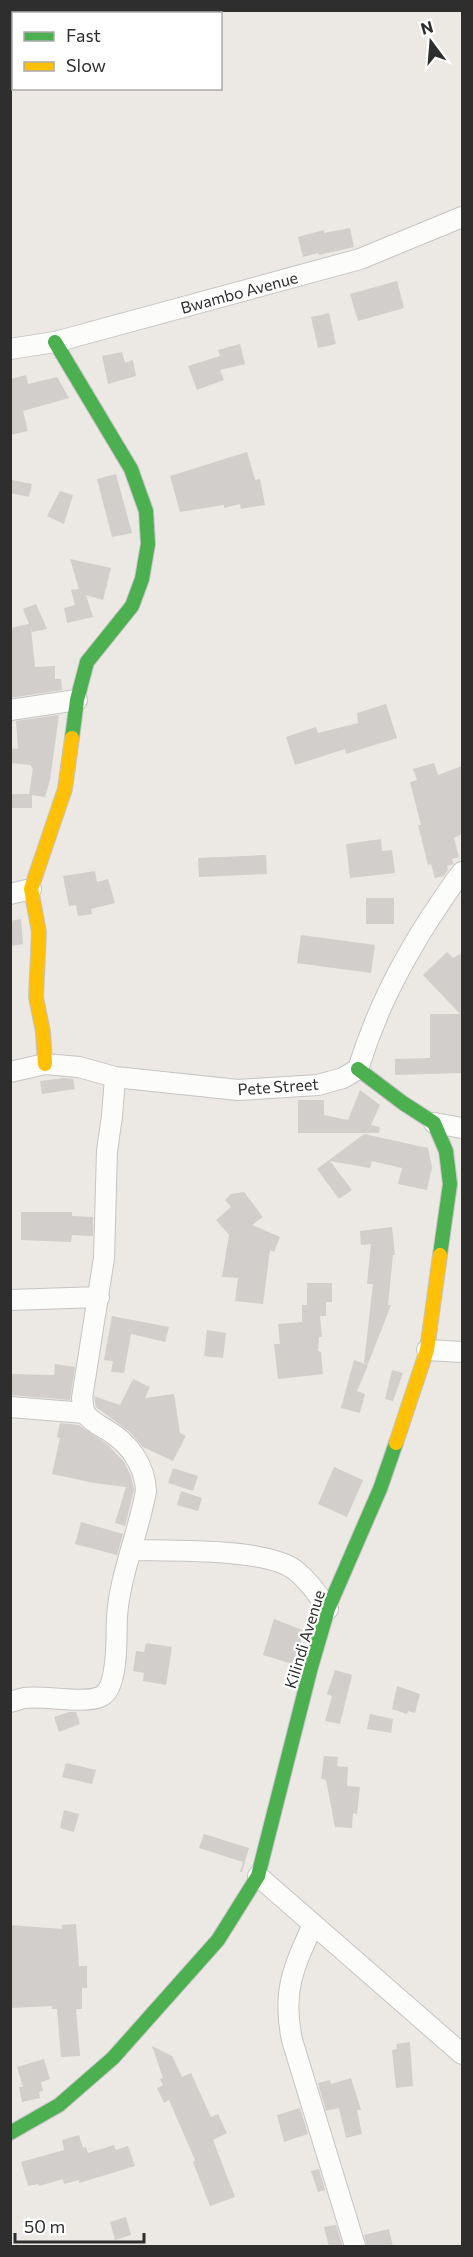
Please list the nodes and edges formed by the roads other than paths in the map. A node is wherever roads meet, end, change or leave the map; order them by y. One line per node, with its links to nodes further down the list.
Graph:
1 (462, 217): 2 (street, Bwambo Avenue)
2 (55, 342): 3 (street, Bwambo Avenue); 4 (street)
3 (10, 349)
4 (77, 700): 5 (street); 7 (street)
5 (10, 710)
6 (462, 872): 10 (street)
7 (31, 889): 8 (street); 9 (street)
8 (10, 894)
9 (45, 1064): 11 (street, Pete Street); 12 (street, Pete Street)
10 (358, 1069): 12 (street, Pete Street); 13 (street)
11 (10, 1072)
12 (115, 1077): 15 (street)
13 (434, 1122): 14 (street); 17 (street, Kilindi Avenue)
14 (462, 1128)
15 (99, 1297): 16 (street); 20 (street)
16 (10, 1300)
17 (427, 1350): 18 (street); 22 (street, Kilindi Avenue)
18 (462, 1352)
19 (10, 1407): 20 (street)
20 (85, 1413): 21 (street)
21 (132, 1550): 22 (street); 23 (street)
22 (328, 1609): 24 (street, Kilindi Avenue)
23 (10, 1702)
24 (258, 1876): 25 (street); 27 (street, Kilindi Avenue)
25 (313, 1925): 26 (street); 28 (street)
26 (462, 2054)
27 (10, 2133)
28 (355, 2247)

